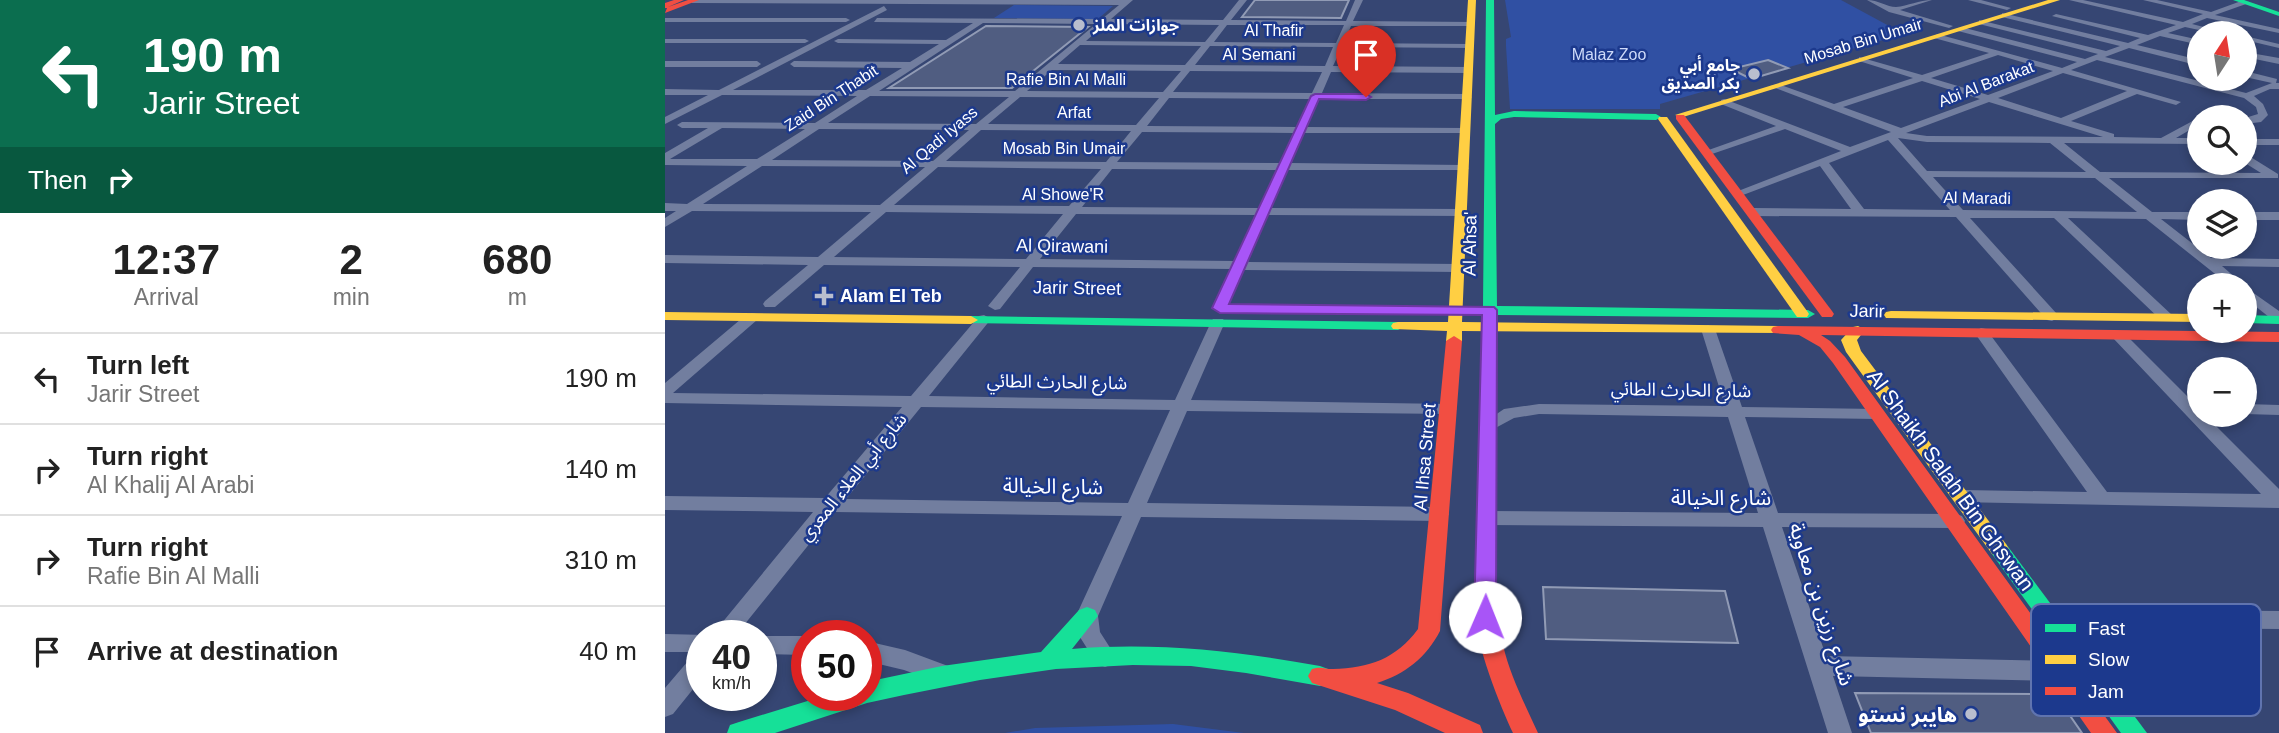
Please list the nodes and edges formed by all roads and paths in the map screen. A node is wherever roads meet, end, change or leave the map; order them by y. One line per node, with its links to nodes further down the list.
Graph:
1 (689, 0): 11 (street); 19 (main road); 21 (main road)
2 (1243, 0): 33 (street, شارع أبي العلاء المعري)
3 (1359, 0): 34 (street)
4 (1472, 0): 35 (main road, Al Ahsa')
5 (1490, 0): 92 (main road, Al Ahsa')
6 (1871, 0): 20 (street)
7 (1928, 0): 20 (street)
8 (1972, 0): 23 (street)
9 (2073, 0): 36 (street)
10 (2152, 0): 24 (street)
11 (784, 1): 12 (street); 26 (street)
12 (854, 1): 13 (street); 27 (street)
13 (898, 1): 14 (street); 82 (street)
14 (944, 1): 15 (street)
15 (1011, 1): 17 (street); 31 (street, Zaid Bin Thabit)
16 (2244, 1): 22 (main road); 24 (street, Abi Al Barakat)
17 (1127, 2): 32 (street, Al Qadi Iyass)
18 (2040, 3): 23 (main road, Mosab Bin Umair); 40 (street); 41 (street)
19 (665, 6)
20 (1892, 10): 38 (street)
21 (665, 11)
22 (2279, 11)
23 (1997, 15): 38 (main road, Mosab Bin Umair); 55 (street); 59 (street)
24 (2210, 15): 36 (street, Abi Al Barakat); 39 (street)
25 (665, 20): 26 (street)
26 (739, 20): 27 (street); 44 (street)
27 (813, 20): 28 (street); 45 (street)
28 (846, 20)
29 (877, 20): 30 (street)
30 (911, 20): 31 (street); 48 (street)
31 (981, 21): 32 (street); 49 (street, Zaid Bin Thabit)
32 (1103, 22): 33 (street); 51 (street, Al Qadi Iyass)
33 (1225, 23): 34 (street); 52 (street, شارع أبي العلاء المعري)
34 (1349, 23): 35 (street); 53 (street)
35 (1471, 24): 54 (main road, Al Ahsa')
36 (2184, 24): 37 (street); 40 (street, Abi Al Barakat)
37 (2187, 25)
38 (1949, 30): 58 (street); 62 (main road, Mosab Bin Umair); 65 (street); 95 (main road, Mosab Bin Umair)
39 (2279, 30)
40 (2164, 32): 41 (street, Abi Al Barakat); 42 (street)
41 (2149, 38): 55 (street, Abi Al Barakat)
42 (2187, 39)
43 (665, 41): 44 (street)
44 (693, 41): 45 (street); 57 (street)
45 (769, 41): 46 (street)
46 (805, 41)
47 (838, 41): 48 (street)
48 (873, 41): 49 (street)
49 (948, 41): 69 (street, Zaid Bin Thabit)
50 (2257, 41): 56 (street)
51 (1077, 43): 52 (street, Al Thafir); 70 (street, Al Qadi Iyass)
52 (1208, 44): 53 (street, Al Thafir); 71 (street, شارع أبي العلاء المعري)
53 (1339, 45): 54 (street, Al Thafir); 72 (street)
54 (1470, 46): 73 (main road, Al Ahsa')
55 (2131, 46): 59 (street, Abi Al Barakat); 63 (street)
56 (2279, 46)
57 (665, 52)
58 (1997, 52): 74 (street); 75 (street)
59 (2109, 54): 61 (street, Abi Al Barakat)
60 (2257, 56): 64 (street)
61 (2098, 58): 65 (street, Abi Al Barakat); 87 (street)
62 (1862, 59): 75 (street); 78 (main road, Mosab Bin Umair)
63 (2187, 60)
64 (2279, 61)
65 (2088, 62): 74 (street, Abi Al Barakat)
66 (665, 64): 67 (street)
67 (757, 64)
68 (794, 64): 69 (street)
69 (912, 65): 83 (street, Zaid Bin Thabit)
70 (1050, 67): 71 (street, Al Semani); 84 (street, Al Qadi Iyass)
71 (1188, 68): 72 (street, Al Semani); 85 (street, شارع أبي العلاء المعري)
72 (1328, 69): 73 (street, Al Semani); 86 (street)
73 (1469, 70): 88 (main road, Al Ahsa')
74 (2063, 71): 79 (street); 89 (street, Abi Al Barakat)
75 (1922, 78): 89 (street); 93 (street)
76 (2257, 78): 77 (street)
77 (2275, 83): 81 (street); 87 (street)
78 (1775, 86): 90 (main road, Mosab Bin Umair); 93 (street)
79 (2136, 91): 91 (street); 98 (street)
80 (665, 92): 82 (street, Rafie Bin Al Malli)
81 (2279, 92)
82 (720, 93): 83 (street, Rafie Bin Al Malli); 97 (street)
83 (867, 94): 84 (street, Rafie Bin Al Malli); 102 (street, Zaid Bin Thabit)
84 (1017, 95): 85 (street, Rafie Bin Al Malli); 104 (street, Al Qadi Iyass)
85 (1166, 96): 86 (street, Rafie Bin Al Malli); 106 (street, شارع أبي العلاء المعري)
86 (1315, 96): 88 (street, Rafie Bin Al Malli); 107 (street)
87 (2247, 96): 96 (street)
88 (1467, 97): 108 (main road, Al Ahsa')
89 (1992, 99): 98 (street); 109 (street, Abi Al Barakat)
90 (1724, 102): 95 (main road, Mosab Bin Umair); 103 (street)
91 (2176, 102)
92 (1490, 104): 94 (main road, Mosab Bin Umair); 99 (main road, Al Ahsa')
93 (1834, 107): 109 (street)
94 (1514, 112): 95 (main road, Mosab Bin Umair); 99 (main road, Mosab Bin Umair)
95 (1667, 115): 117 (main road); 145 (main road, Al Shaikh Salah Bin Ghswan)
96 (2257, 119)
97 (665, 121)
98 (2064, 121): 111 (street)
99 (1490, 123): 156 (main road, Al Ahsa')
100 (682, 125): 101 (street, Arfat)
101 (721, 125): 102 (street, Arfat); 118 (street)
102 (817, 126): 104 (street, Arfat); 121 (street, Zaid Bin Thabit)
103 (1785, 126): 116 (street); 117 (street)
104 (978, 127): 106 (street, Arfat); 122 (street, Al Qadi Iyass)
105 (2187, 127): 112 (street)
106 (1139, 128): 107 (street, Arfat); 123 (street, شارع أبي العلاء المعري)
107 (1301, 130): 108 (street, Arfat); 125 (street)
108 (1465, 131): 126 (main road, Al Ahsa')
109 (1897, 135): 110 (street); 116 (street, Abi Al Barakat); 127 (street)
110 (2053, 140): 111 (street); 128 (street)
111 (2125, 141): 112 (street)
112 (2163, 141): 113 (street)
113 (2187, 141)
114 (2257, 142): 115 (street)
115 (2279, 142)
116 (1851, 151): 120 (street, Abi Al Barakat)
117 (1708, 152): 130 (main road)
118 (665, 157)
119 (665, 162): 121 (street, Mosab Bin Umair)
120 (1823, 162): 130 (street, Abi Al Barakat); 137 (street)
121 (759, 163): 122 (street, Mosab Bin Umair); 132 (street, Zaid Bin Thabit)
122 (935, 164): 123 (street, Mosab Bin Umair); 133 (street, Al Qadi Iyass)
123 (1109, 165): 125 (street, Mosab Bin Umair); 134 (street, شارع أبي العلاء المعري)
124 (2257, 166): 129 (street)
125 (1284, 167): 126 (street, Mosab Bin Umair); 135 (street)
126 (1463, 168): 136 (main road, Al Ahsa')
127 (1925, 174): 128 (street); 138 (street)
128 (2098, 175): 129 (street); 141 (street)
129 (2277, 178)
130 (1739, 193): 140 (main road)
131 (665, 207): 132 (street, Al Showe'R)
132 (690, 207): 133 (street, Al Showe'R); 146 (street, Zaid Bin Thabit)
133 (882, 209): 134 (street, Al Showe'R); 148 (street, Al Qadi Iyass)
134 (1073, 210): 135 (street, Al Showe'R); 150 (street, شارع أبي العلاء المعري)
135 (1263, 212): 136 (street, Al Showe'R); 152 (street)
136 (1461, 213): 153 (main road, Al Ahsa')
137 (1860, 213): 138 (street, Al Maradi); 140 (street, Al Maradi)
138 (1961, 213): 139 (street, Al Maradi); 165 (street)
139 (2056, 214): 141 (street, Al Maradi); 168 (street)
140 (1755, 215): 145 (main road); 164 (main road)
141 (2149, 215): 142 (street, Al Maradi); 149 (street)
142 (2187, 216)
143 (2257, 216): 144 (street)
144 (2279, 216)
145 (1734, 218): 173 (main road, Al Shaikh Salah Bin Ghswan)
146 (665, 223)
147 (665, 260): 148 (street, Al Qirawani)
148 (820, 261): 150 (street, Al Qirawani); 159 (street, Al Qadi Iyass)
149 (2208, 262): 151 (street); 154 (street)
150 (1030, 263): 152 (street, Al Qirawani); 160 (street, شارع أبي العلاء المعري)
151 (2279, 263)
152 (1239, 265): 153 (street, Al Qirawani); 161 (street)
153 (1458, 268): 155 (main road, Al Ahsa')
154 (2222, 273)
155 (1457, 288): 156 (main road); 166 (main road, Al Ahsa')
156 (1489, 288): 167 (main road, Al Ahsa')
157 (665, 302): 159 (main road, Jarir Street)
158 (2257, 302): 172 (street)
159 (770, 303): 160 (main road, Jarir Street)
160 (989, 313): 161 (main road, Jarir Street); 163 (main road); 187 (street, شارع أبي العلاء المعري)
161 (1219, 315): 166 (main road, Jarir Street); 188 (street)
162 (665, 316): 163 (main road)
163 (753, 317): 184 (street)
164 (1854, 317): 165 (main road, Jarir); 173 (main road, Jarir); 173 (main road, Jarir); 175 (main road, Jarir); 180 (main road)
165 (2052, 317): 168 (main road, Jarir)
166 (1455, 318): 167 (main road, Jarir); 178 (main road, Al Ihsa Street)
167 (1489, 318): 170 (main road, Jarir); 179 (main road, Al Ahsa')
168 (2167, 318): 169 (main road, Jarir)
169 (2187, 318)
170 (1521, 319): 173 (main road, Jarir); 174 (main road, Jarir)
171 (2257, 319): 172 (main road)
172 (2279, 319)
173 (1802, 322): 174 (main road, Jarir); 181 (main road, Al Shaikh Salah Bin Ghswan)
174 (1708, 329): 192 (street, شارع رزين بن معاوية)
175 (1982, 332): 176 (main road, Jarir); 197 (street)
176 (2117, 334): 177 (main road, Jarir); 186 (street)
177 (2279, 337)
178 (1453, 350): 179 (main road); 189 (main road, Al Ihsa Street)
179 (1489, 352): 194 (main road, Al Ahsa')
180 (1854, 352): 181 (main road); 183 (main road, Al Shaikh Salah Bin Ghswan)
181 (1833, 353): 182 (main road, Al Shaikh Salah Bin Ghswan)
182 (1845, 369): 183 (main road); 193 (main road, Al Shaikh Salah Bin Ghswan)
183 (1866, 369): 196 (main road, Al Shaikh Salah Bin Ghswan)
184 (665, 391)
185 (665, 398): 187 (street, شارع الحارث الطائي)
186 (2187, 401)
187 (916, 402): 188 (street, شارع الحارث الطائي); 200 (street, شارع أبي العلاء المعري)
188 (1181, 405): 189 (street, شارع الحارث الطائي); 201 (street)
189 (1449, 408): 202 (main road, Al Ihsa Street)
190 (2257, 409): 191 (street)
191 (2279, 410)
192 (1735, 412): 193 (street, شارع الحارث الطائي); 194 (street, شارع الحارث الطائي); 204 (street, شارع رزين بن معاوية)
193 (1877, 414): 205 (main road, Al Shaikh Salah Bin Ghswan)
194 (1488, 426): 203 (main road, Al Ahsa')
195 (2211, 427): 198 (street)
196 (1963, 497): 197 (street); 206 (main road, Al Shaikh Salah Bin Ghswan)
197 (2102, 499): 198 (street)
198 (2279, 501)
199 (665, 503): 200 (street, شارع الخيالة)
200 (830, 506): 201 (street, شارع الخيالة); 208 (street, شارع أبي العلاء المعري)
201 (1133, 510): 202 (street, شارع الخيالة); 207 (street)
202 (1439, 514): 220 (main road, Al Ihsa Street)
203 (1487, 518): 204 (street, شارع الخيالة); 229 (main road, Al Ahsa')
204 (1770, 520): 205 (street, شارع الخيالة); 217 (street, شارع رزين بن معاوية)
205 (1955, 521): 211 (main road, Al Shaikh Salah Bin Ghswan)
206 (2041, 604)
207 (1087, 616): 215 (street); 216 (main road)
208 (735, 620)
209 (2261, 620): 210 (street)
210 (2279, 620)
211 (2031, 629)
212 (665, 643): 213 (street)
213 (686, 643)
214 (882, 655): 219 (street)
215 (1105, 657): 216 (main road); 220 (main road)
216 (1047, 661): 219 (main road)
217 (1818, 666): 218 (street); 230 (street, شارع رزين بن معاوية)
218 (2031, 670)
219 (945, 675): 222 (main road)
220 (1336, 678): 228 (main road)
221 (686, 680): 223 (street)
222 (882, 689)
223 (665, 706)
224 (805, 711): 227 (main road)
225 (2093, 716): 231 (main road, Al Shaikh Salah Bin Ghswan)
226 (2123, 716): 232 (main road, Al Shaikh Salah Bin Ghswan)
227 (739, 733)
228 (1471, 733)
229 (1526, 733)
230 (1840, 733)
231 (2105, 733)
232 (2135, 733)

